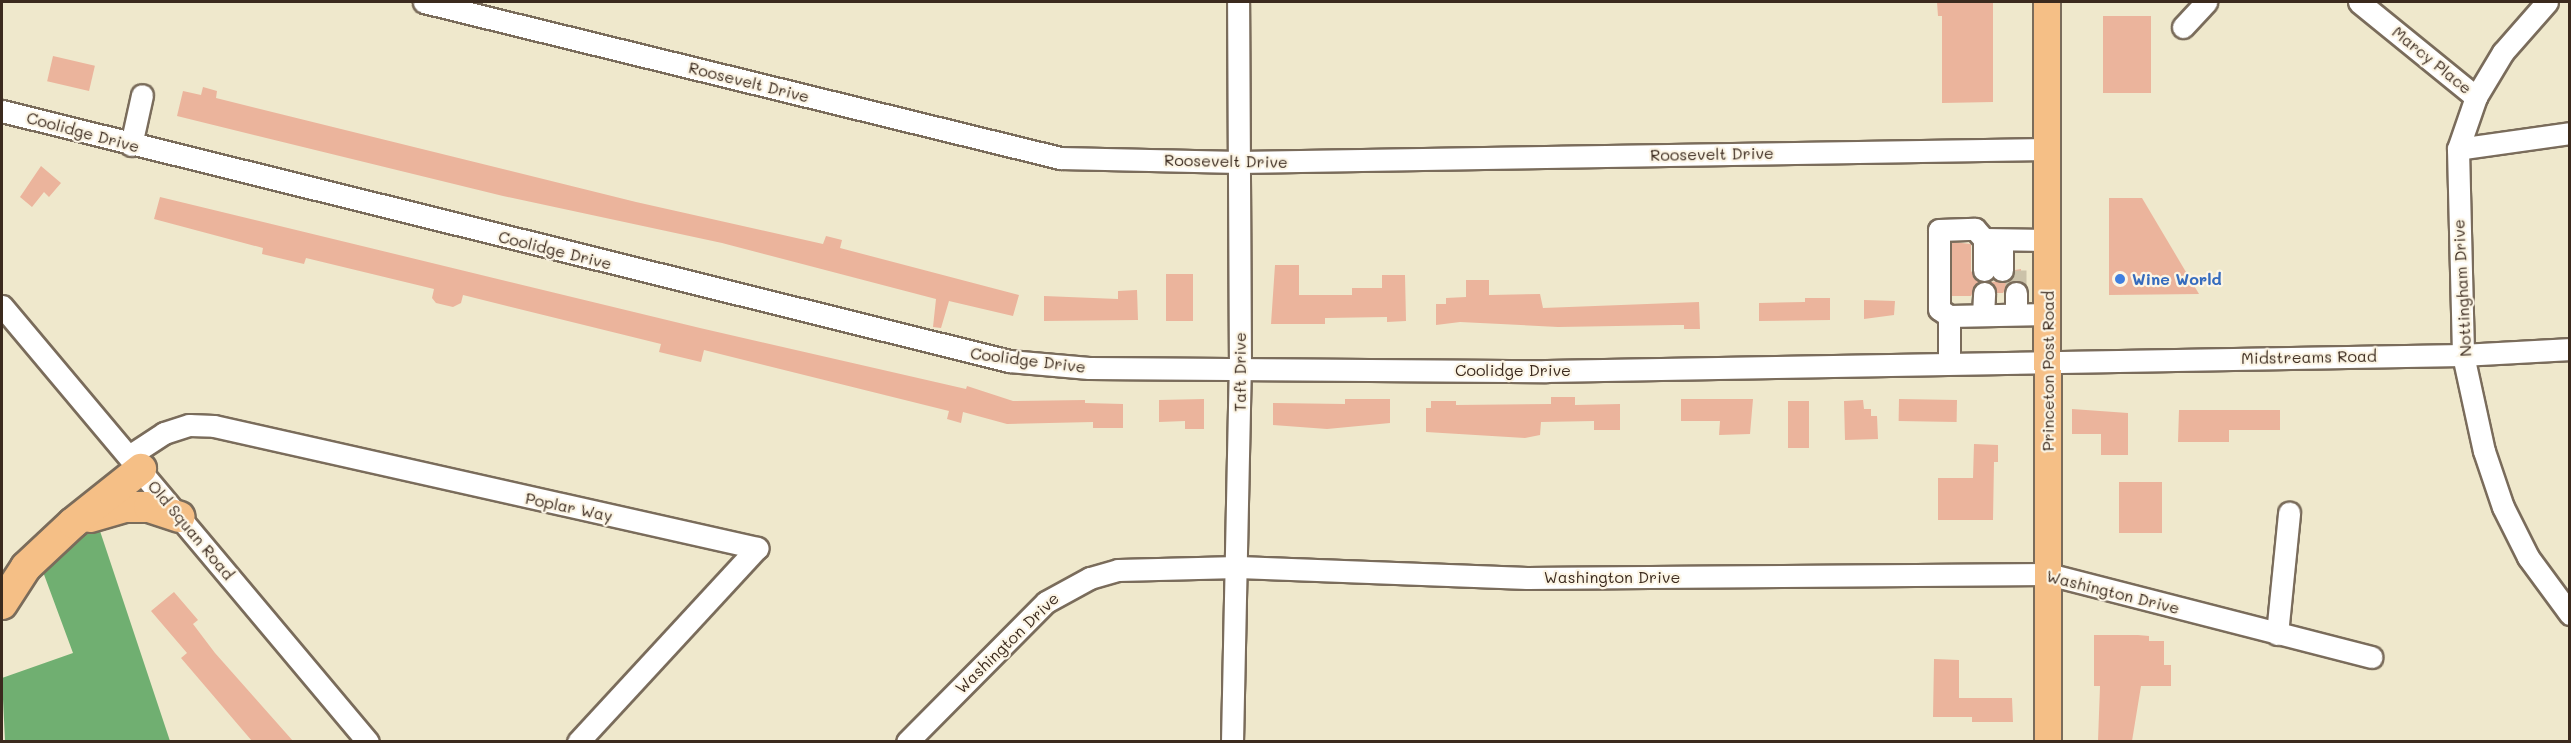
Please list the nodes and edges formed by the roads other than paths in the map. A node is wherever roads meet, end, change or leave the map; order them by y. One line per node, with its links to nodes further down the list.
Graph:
1 (424, 2): 15 (street, Roosevelt Drive)
2 (1238, 2): 15 (street, Taft Drive)
3 (2047, 2): 13 (main road, Princeton Post Road)
4 (2206, 2): 7 (street)
5 (2359, 2): 9 (street, Marcy Place)
6 (2547, 2): 9 (street, Nottingham Drive)
7 (2183, 27)
8 (142, 95): 12 (street)
9 (2476, 97): 14 (street, Nottingham Drive)
10 (2, 111): 12 (street, Coolidge Drive)
11 (2570, 133): 14 (street)
12 (131, 145): 25 (street, Coolidge Drive)
13 (2047, 149): 15 (street, Roosevelt Drive); 17 (main road, Princeton Post Road)
14 (2458, 150): 22 (street, Nottingham Drive)
15 (1239, 162): 25 (street, Taft Drive)
16 (2000, 240): 16 (street); 17 (street); 19 (street)
17 (2047, 240): 18 (main road, Princeton Post Road)
18 (2048, 314): 19 (street); 23 (main road, Princeton Post Road)
19 (1949, 316): 24 (street)
20 (5, 317): 26 (street, Old Squan Road)
21 (2570, 349): 22 (street, Midstreams Road)
22 (2463, 355): 23 (street, Midstreams Road); 33 (street, Nottingham Drive)
23 (2048, 360): 24 (street, Coolidge Drive); 31 (main road, Princeton Post Road)
24 (1949, 362): 25 (street, Coolidge Drive)
25 (1240, 368): 30 (street, Taft Drive)
26 (135, 463): 28 (street, Old Squan Road); 29 (highway); 37 (street, Poplar Way)
27 (2289, 513): 34 (street)
28 (179, 517): 29 (highway); 36 (street, Old Squan Road)
29 (73, 523): 32 (highway)
30 (1238, 567): 31 (street, Washington Drive); 38 (street, Washington Drive); 39 (street, Taft Drive)
31 (2048, 574): 34 (street, Washington Drive); 40 (main road, Princeton Post Road)
32 (2, 604)
33 (2570, 614)
34 (2277, 634): 35 (street, Washington Drive)
35 (2372, 657)
36 (368, 741)
37 (578, 741)
38 (907, 741)
39 (1232, 741)
40 (2048, 741)

